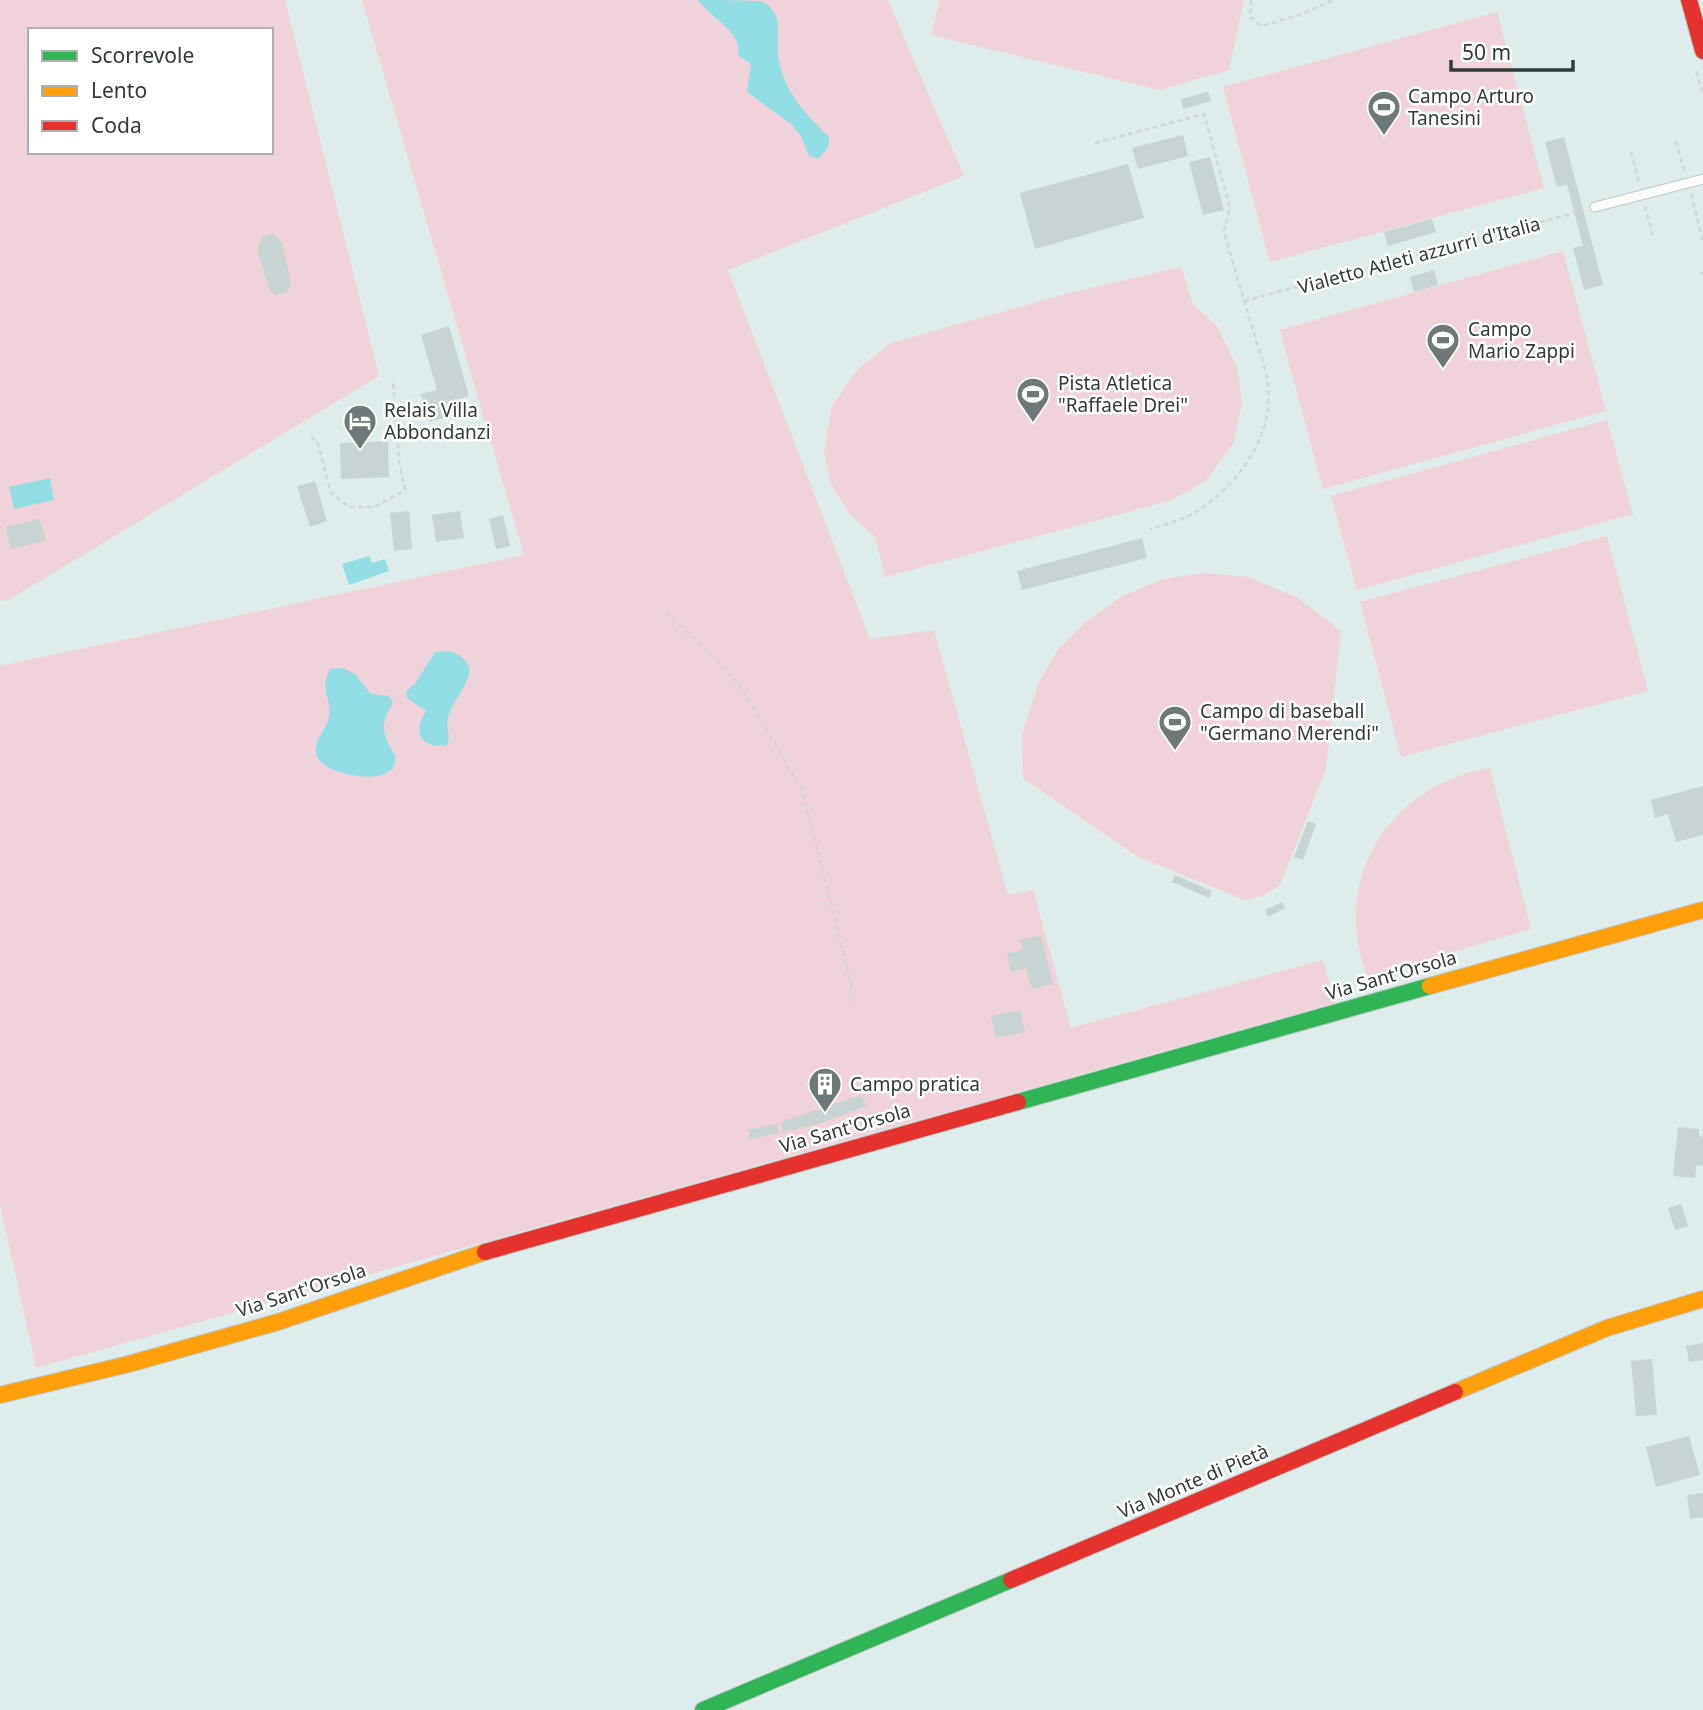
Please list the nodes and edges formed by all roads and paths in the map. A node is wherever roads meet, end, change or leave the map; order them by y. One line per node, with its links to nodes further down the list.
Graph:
1 (1251, 0): 2 (path)
2 (1334, 0)
3 (1689, 0): 4 (street)
4 (1699, 22): 5 (street)
5 (1703, 51)
6 (1095, 143): 10 (path)
7 (1703, 179): 8 (lane)
8 (1595, 207)
9 (1574, 213): 10 (path, Vialetto Atleti azzurri d'Italia)
10 (1244, 301): 13 (path)
11 (393, 380): 12 (path)
12 (311, 436)
13 (1150, 529)
14 (666, 613): 16 (path)
15 (1703, 909): 18 (street, Via Sant'Orsola)
16 (855, 1002)
17 (1703, 1299): 19 (street, Via Monte di Pietà)
18 (0, 1395)
19 (703, 1710)

